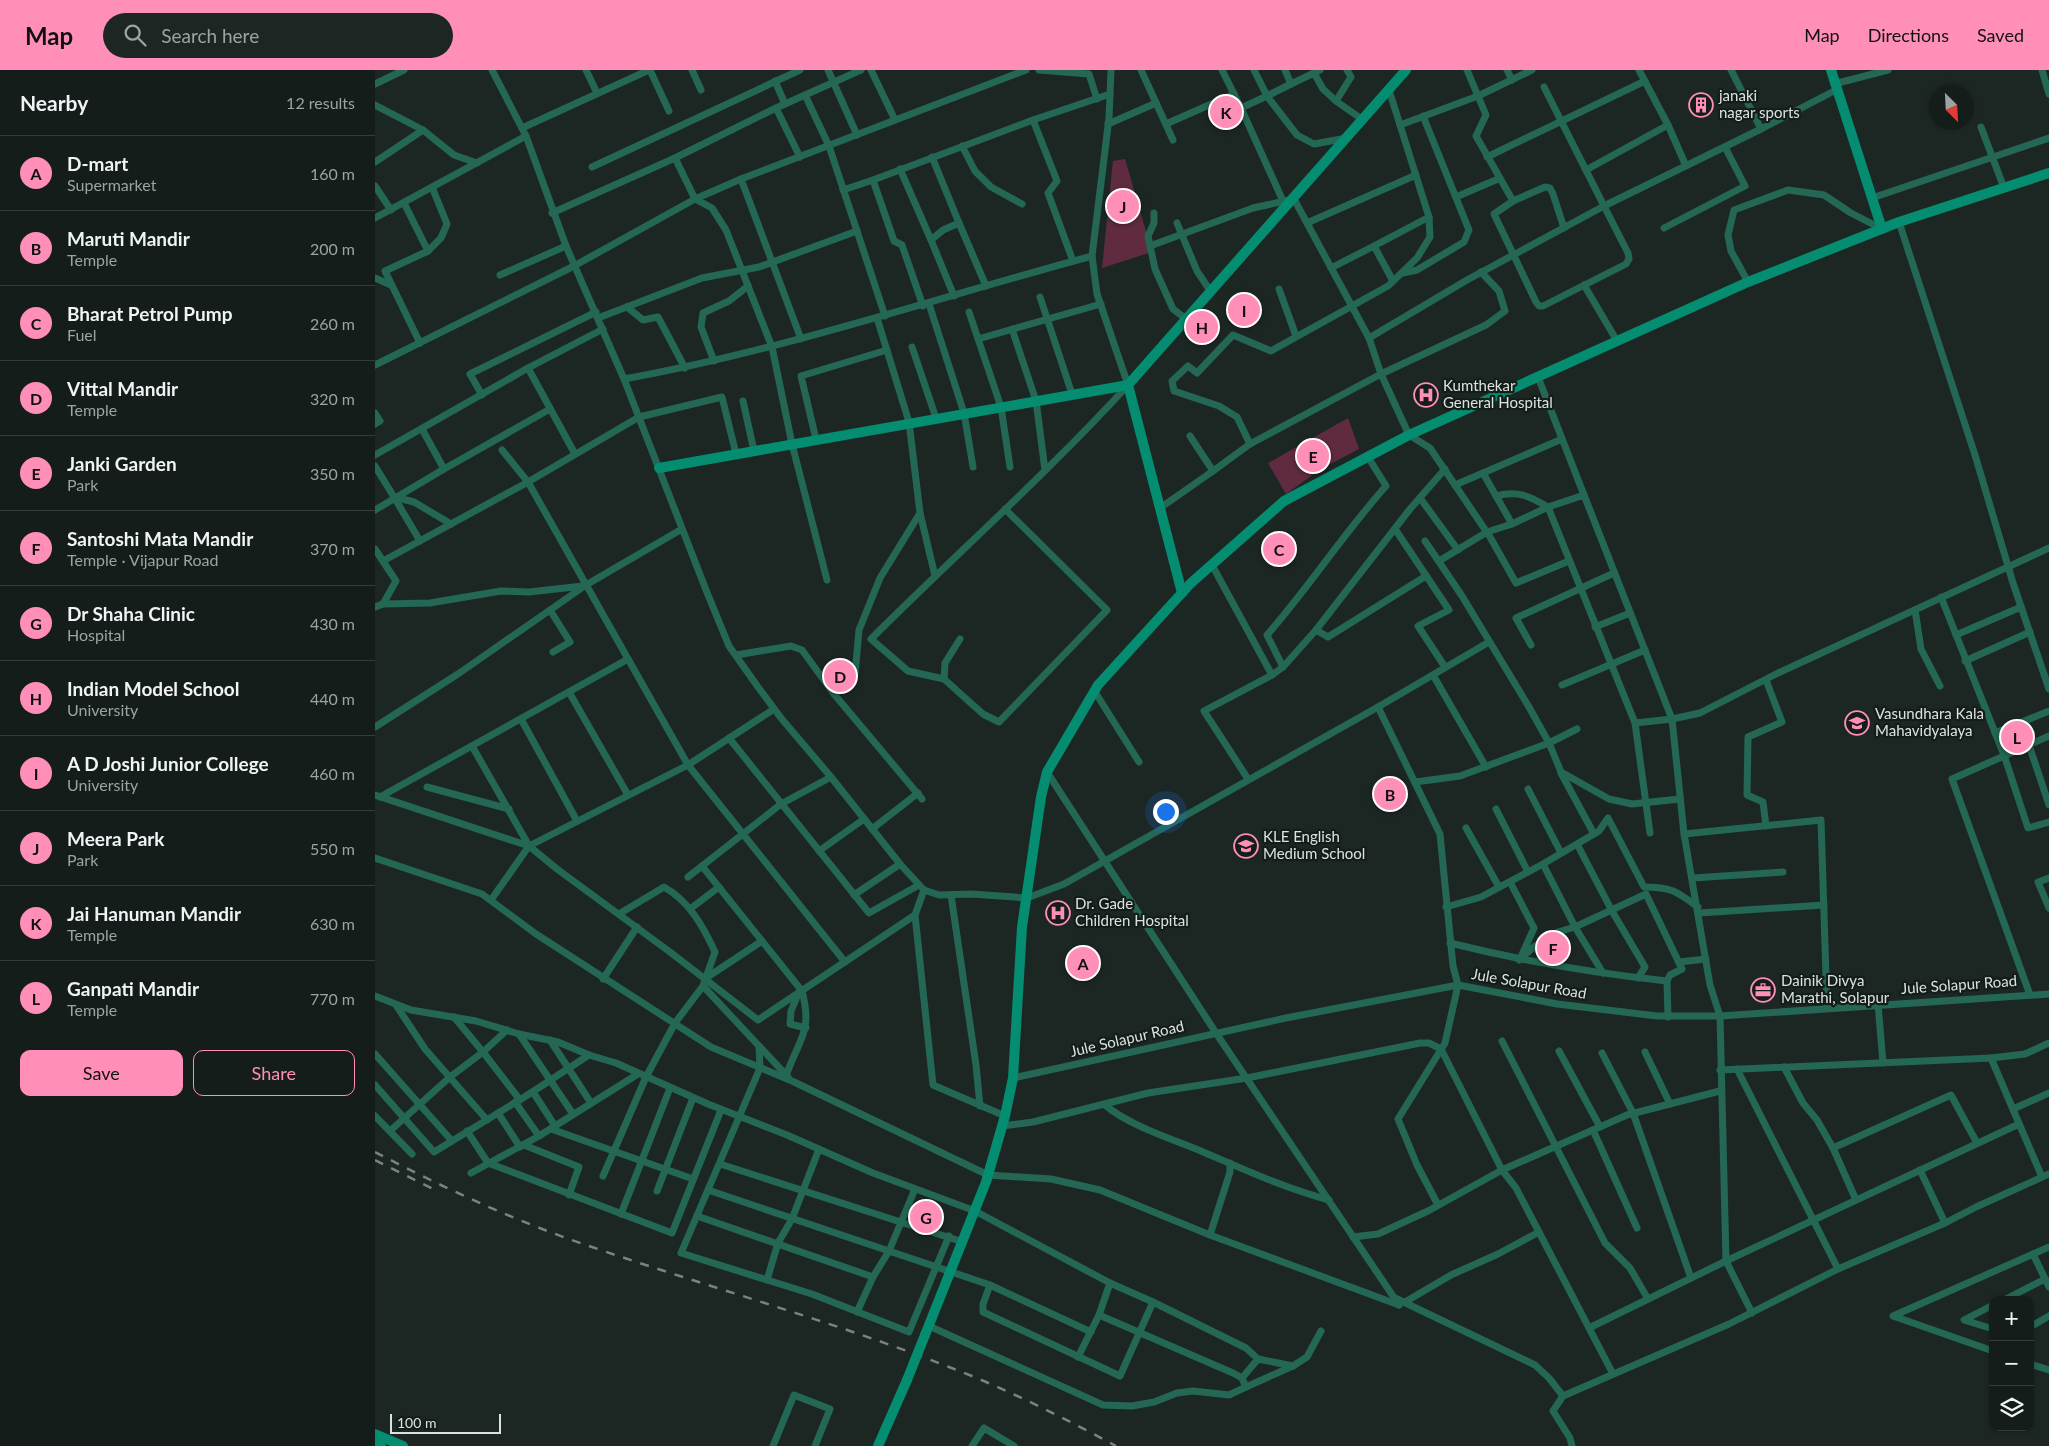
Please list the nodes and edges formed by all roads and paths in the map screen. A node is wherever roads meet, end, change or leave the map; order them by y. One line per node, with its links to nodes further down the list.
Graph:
1 (404, 70): 32 (street)
2 (493, 70): 63 (street)
3 (586, 70): 38 (street)
4 (650, 70): 38 (street); 52 (street)
5 (692, 70): 36 (street)
6 (800, 70): 29 (street)
7 (828, 70): 31 (street)
8 (861, 70): 31 (street)
9 (871, 70): 54 (street)
10 (1026, 70): 54 (street)
11 (1039, 70): 45 (street)
12 (1141, 70): 47 (street)
13 (1222, 70): 40 (street)
14 (1254, 70): 43 (street)
15 (1285, 70): 33 (street)
16 (1348, 70): 46 (street)
17 (1406, 70): 37 (street)
18 (1467, 70): 44 (street)
19 (1507, 70): 28 (street)
20 (1532, 70): 28 (street)
21 (1639, 70): 30 (street)
22 (1731, 70): 64 (street)
23 (1831, 70): 34 (street)
24 (1888, 70): 34 (street)
25 (2042, 70): 41 (street)
26 (1317, 71): 33 (street); 46 (street)
27 (1110, 72): 39 (street)
28 (1512, 80): 44 (street)
29 (775, 81): 48 (street); 82 (street)
30 (1645, 81): 57 (street); 61 (street)
31 (834, 82): 42 (street); 66 (street)
32 (375, 84)
33 (1291, 84): 43 (street)
34 (1835, 87): 64 (street); 95 (street)
35 (1544, 88): 57 (street)
36 (701, 90)
37 (1389, 90): 56 (street); 60 (street)
38 (597, 93): 63 (street)
39 (1110, 94): 45 (street); 58 (street)
40 (1234, 94): 51 (street); 59 (street)
41 (2049, 94)
42 (805, 95): 48 (street); 71 (street)
43 (1267, 96): 51 (street); 68 (street)
44 (1478, 96): 53 (street); 76 (street)
45 (1097, 99): 55 (street)
46 (1336, 101): 56 (street)
47 (1156, 103): 58 (street); 59 (street)
48 (785, 104): 50 (street)
49 (375, 105): 65 (street)
50 (776, 108): 74 (street); 78 (street)
51 (1241, 108): 98 (street)
52 (669, 111)
53 (1423, 116): 60 (street); 94 (street)
54 (895, 120): 66 (street)
55 (1033, 120): 72 (street); 124 (street)
56 (1363, 120): 68 (street)
57 (1561, 122): 76 (street); 84 (street)
58 (1108, 124): 123 (street)
59 (1166, 124): 70 (street)
60 (1400, 125): 86 (street)
61 (1668, 125): 81 (street); 84 (street)
62 (1981, 127): 77 (street)
63 (522, 128): 67 (street)
64 (1761, 129): 73 (street)
65 (423, 130): 79 (street); 80 (street)
66 (857, 135): 71 (street)
67 (526, 136): 80 (street); 104 (street)
68 (1347, 138): 97 (street)
69 (2049, 138): 77 (street)
70 (1173, 140)
71 (829, 146): 74 (street); 93 (street)
72 (962, 146): 75 (street); 101 (street)
73 (1725, 147): 81 (street); 113 (street)
74 (800, 157): 87 (street)
75 (933, 157): 83 (street); 110 (street)
76 (1487, 157): 88 (street)
77 (1992, 157): 92 (street); 95 (street)
78 (675, 158): 96 (street); 104 (street)
79 (375, 162)
80 (477, 163): 91 (street)
81 (1687, 166): 102 (street)
82 (592, 167)
83 (901, 169): 89 (street); 117 (street)
84 (1586, 170): 102 (street)
85 (2049, 173): 92 (street)
86 (1416, 175): 106 (street); 111 (street)
87 (741, 179): 96 (street); 125 (street)
88 (1498, 179): 94 (street); 99 (street)
89 (873, 180): 93 (street); 144 (street)
90 (375, 186): 103 (street)
91 (432, 187): 100 (street); 121 (street)
92 (2004, 188): 109 (street)
93 (843, 190): 115 (street)
94 (1456, 197): 130 (street)
95 (1872, 198): 114 (street)
96 (695, 199): 126 (street); 128 (street)
97 (1294, 199): 98 (street); 111 (street); 140 (street)
98 (1283, 201): 116 (street)
99 (1513, 202): 112 (street); 122 (street)
100 (404, 203): 103 (street); 121 (street)
101 (1022, 204)
102 (1604, 206): 112 (street); 136 (street)
103 (391, 210): 107 (street)
104 (552, 213): 118 (street)
105 (1154, 213): 119 (street)
106 (1429, 217): 120 (street); 130 (street)
107 (375, 218)
108 (1177, 222): 116 (street)
109 (1899, 222): 114 (street); 230 (street)
110 (959, 223): 117 (street); 138 (street)
111 (1307, 223): 127 (street)
112 (1564, 228): 122 (street)
113 (1664, 228)
114 (1882, 229): 134 (street); 134 (street)
115 (857, 231): 125 (street); 149 (street)
116 (1182, 234): 119 (street); 140 (street)
117 (931, 240): 141 (street)
118 (565, 246): 126 (street); 131 (street)
119 (1150, 246): 151 (street)
120 (1374, 246): 127 (street); 133 (street)
121 (427, 251): 135 (street)
122 (1513, 255): 129 (street); 136 (street)
123 (1092, 256): 124 (street); 143 (street)
124 (1073, 261): 138 (street)
125 (772, 262): 128 (street); 156 (street)
126 (574, 266): 148 (street); 159 (street)
127 (1331, 268): 145 (street)
128 (742, 271): 137 (street); 146 (street)
129 (1481, 272): 155 (street); 167 (street)
130 (1402, 273): 133 (street)
131 (500, 275)
132 (375, 278): 135 (street)
133 (1393, 281): 145 (street)
134 (1748, 282): 158 (street)
135 (392, 285): 159 (street)
136 (1584, 285): 158 (street)
137 (748, 286): 160 (street); 163 (street)
138 (986, 286): 141 (street)
139 (1279, 289): 154 (street)
140 (1211, 292): 151 (street)
141 (954, 296): 144 (street)
142 (1040, 297): 150 (street)
143 (1101, 304): 150 (street); 170 (street)
144 (926, 305): 149 (street); 178 (street)
145 (1351, 305): 154 (street); 155 (street)
146 (627, 307): 148 (street); 166 (street)
147 (969, 312): 157 (street)
148 (597, 315): 152 (street); 172 (street)
149 (881, 317): 156 (street); 162 (street)
150 (1047, 319): 153 (street); 171 (street)
151 (1186, 319): 170 (street)
152 (603, 329): 165 (street); 169 (street)
153 (1012, 329): 157 (street); 174 (street)
154 (1296, 336): 189 (street)
155 (1369, 338): 167 (street)
156 (801, 339): 160 (street)
157 (978, 339): 175 (street)
158 (1617, 341): 168 (street)
159 (420, 343): 164 (street)
160 (772, 347): 163 (street); 188 (street)
161 (912, 347): 180 (street)
162 (887, 350): 181 (street); 187 (street)
163 (714, 361): 166 (street)
164 (375, 365)
165 (528, 368): 172 (street); 176 (street)
166 (685, 368): 169 (street)
167 (1381, 374): 184 (street); 189 (street)
168 (1538, 377): 184 (street); 186 (street)
169 (625, 379): 179 (street)
170 (1128, 385): 171 (street); 202 (street); 212 (street)
171 (1072, 394): 174 (street)
172 (482, 395): 183 (street)
173 (743, 401): 191 (street)
174 (1035, 401): 175 (street); 202 (street)
175 (1001, 407): 178 (street); 198 (street)
176 (550, 409): 192 (street); 200 (street)
177 (375, 412): 182 (street)
178 (964, 413): 180 (street); 197 (street)
179 (639, 417): 192 (street); 193 (street); 199 (street)
180 (936, 418): 181 (street)
181 (909, 422): 187 (street); 215 (street)
182 (375, 424)
183 (421, 429): 194 (street); 200 (street)
184 (1409, 435): 195 (street); 201 (street)
185 (1190, 436): 203 (street)
186 (1562, 439): 204 (street); 207 (street)
187 (816, 440): 188 (street)
188 (792, 444): 191 (street); 234 (street)
189 (1250, 444): 203 (street)
190 (502, 450): 205 (street)
191 (754, 451): 193 (street)
192 (575, 454): 205 (street)
193 (736, 454): 199 (street)
194 (375, 455)
195 (1368, 457): 229 (street); 258 (street)
196 (375, 466): 209 (street)
197 (973, 467)
198 (1010, 467)
199 (659, 468): 218 (street)
200 (444, 469): 209 (street)
201 (1445, 469): 206 (street); 210 (street)
202 (1045, 470): 213 (street)
203 (1213, 470): 212 (street)
204 (1483, 473): 206 (street); 208 (street)
205 (528, 482): 216 (street); 235 (street)
206 (1455, 485): 220 (street)
207 (1583, 495): 211 (street); 231 (street)
208 (1496, 496): 211 (street); 217 (street)
209 (394, 497): 214 (street); 216 (street); 222 (street)
210 (1420, 498): 219 (street); 225 (street)
211 (1548, 507): 217 (street); 227 (street)
212 (1160, 508): 237 (street)
213 (1005, 509): 232 (street); 262 (street)
214 (375, 510)
215 (920, 513): 232 (street); 269 (street)
216 (451, 524): 222 (street)
217 (1512, 524): 220 (street)
218 (682, 529): 235 (street); 254 (street)
219 (1395, 529): 233 (street); 246 (street)
220 (1487, 532): 225 (street); 227 (street)
221 (1425, 541): 228 (street)
222 (420, 542): 226 (street)
223 (2049, 548): 230 (street)
224 (375, 549): 226 (street)
225 (1458, 550): 228 (street)
226 (383, 561): 239 (street)
227 (1569, 561): 236 (street)
228 (1439, 562): 250 (street)
229 (1212, 565): 237 (street); 260 (street)
230 (2008, 566): 238 (street); 241 (street)
231 (1614, 573): 236 (street); 244 (street)
232 (935, 576): 262 (street)
233 (1426, 576): 246 (street); 259 (street)
234 (827, 580)
235 (586, 585): 239 (street); 242 (street); 255 (street)
236 (1580, 589): 245 (street); 251 (street)
237 (1182, 593): 268 (street)
238 (1941, 597): 243 (street); 248 (street)
239 (383, 604): 240 (street)
240 (375, 607)
241 (2021, 607): 247 (street); 248 (street)
242 (550, 610): 253 (street); 276 (street)
243 (1915, 610): 263 (street); 265 (street)
244 (1630, 613): 245 (street); 252 (street)
245 (1595, 627): 257 (street)
246 (1316, 630): 258 (street)
247 (2030, 632): 256 (street); 266 (street)
248 (1955, 636): 256 (street)
249 (960, 639): 262 (street)
250 (1489, 642): 259 (street); 281 (street)
251 (1531, 645)
252 (1645, 650): 257 (street); 274 (street)
253 (553, 652)
254 (736, 655): 269 (street); 271 (street)
255 (628, 659): 267 (street); 286 (street)
256 (1965, 660): 278 (street)
257 (1610, 665): 264 (street); 275 (street)
258 (1283, 667): 260 (street)
259 (1445, 668): 261 (street)
260 (1272, 675): 291 (street)
261 (1433, 675): 270 (street); 287 (street)
262 (944, 679)
263 (1766, 680): 274 (street); 306 (street)
264 (1562, 685)
265 (1941, 686)
266 (2049, 689)
267 (569, 692): 273 (street); 295 (street)
268 (1095, 692): 285 (street); 288 (street)
269 (834, 694): 308 (street)
270 (1378, 707): 291 (street); 292 (street)
271 (774, 709): 280 (street); 290 (street)
272 (2049, 711): 278 (street)
273 (521, 719): 283 (street); 304 (street)
274 (1672, 719): 275 (street); 297 (street)
275 (1635, 723): 298 (street)
276 (375, 727)
277 (1577, 729): 281 (street)
278 (1995, 733): 284 (street)
279 (2049, 736): 282 (street)
280 (729, 738): 286 (street); 299 (street)
281 (1549, 743): 287 (street); 289 (street)
282 (2029, 745): 284 (street); 300 (street)
283 (472, 746): 296 (street); 301 (street)
284 (2003, 755): 305 (street); 359 (street)
285 (1139, 762)
286 (687, 765): 295 (street); 309 (street)
287 (1487, 767): 292 (street)
288 (1047, 772): 318 (street); 333 (street)
289 (1561, 772): 298 (street); 311 (street)
290 (831, 777): 299 (street); 303 (street)
291 (1248, 779): 318 (street)
292 (1415, 782): 336 (street)
293 (427, 787): 301 (street)
294 (1529, 789): 316 (street)
295 (627, 795): 304 (street)
296 (377, 796): 314 (street)
297 (1680, 799): 298 (street); 312 (street)
298 (1646, 803): 310 (street)
299 (781, 804): 309 (street); 315 (street)
300 (2049, 805)
301 (509, 809): 314 (street)
302 (1496, 809): 322 (street)
303 (864, 819): 308 (street); 315 (street)
304 (577, 821): 314 (street)
305 (2049, 822)
306 (1766, 826): 312 (street); 335 (street)
307 (1466, 828): 329 (street)
308 (872, 829): 319 (street)
309 (743, 833): 321 (street); 349 (street)
310 (1650, 833)
311 (1594, 834): 313 (street); 339 (street)
312 (1684, 834): 325 (street)
313 (1577, 844): 316 (street); 340 (street)
314 (529, 846): 334 (street); 341 (street)
315 (819, 852): 331 (street)
316 (1561, 853): 320 (street)
317 (375, 858): 334 (street)
318 (1105, 860): 333 (street); 370 (street)
319 (901, 864): 330 (street); 331 (street)
320 (1543, 864): 322 (street); 344 (street)
321 (702, 866): 324 (street); 328 (street)
322 (1528, 872): 327 (street)
323 (1783, 872): 325 (street)
324 (688, 877)
325 (1693, 878): 339 (street)
326 (2049, 878): 337 (street)
327 (1510, 882): 329 (street); 347 (street)
328 (719, 887): 338 (street); 345 (street)
329 (1499, 887): 336 (street)
330 (922, 888): 331 (street); 332 (street); 342 (street)
331 (854, 895)
332 (951, 895): 333 (street); 409 (street)
333 (1027, 898): 394 (street)
334 (491, 900): 352 (street)
335 (1824, 905): 339 (street); 363 (street)
336 (1447, 907): 346 (street)
337 (2049, 908)
338 (690, 910): 341 (street); 355 (street)
339 (1698, 910): 348 (street)
340 (1612, 911): 344 (street); 350 (street); 353 (street)
341 (619, 914): 343 (street)
342 (915, 915): 349 (street); 409 (street)
343 (637, 927): 352 (street); 355 (street)
344 (1575, 927): 347 (street); 351 (street)
345 (762, 941): 355 (street); 357 (street)
346 (1450, 943): 347 (street); 356 (street)
347 (1519, 960): 351 (street)
348 (1706, 960): 350 (street); 364 (street)
349 (845, 962): 357 (street)
350 (1679, 962): 354 (street)
351 (1603, 973): 353 (street)
352 (603, 978): 367 (street)
353 (1639, 978): 354 (street)
354 (1667, 981): 366 (street)
355 (704, 982): 357 (street); 367 (street); 375 (street)
356 (1458, 985): 366 (street, Jule Solapur Road); 370 (street, Jule Solapur Road); 376 (street)
357 (800, 991): 368 (street); 368 (street)
358 (2049, 994): 359 (street, Jule Solapur Road)
359 (2030, 995): 362 (street, Jule Solapur Road)
360 (375, 996): 361 (street)
361 (396, 1004): 365 (street); 392 (street)
362 (1878, 1004): 363 (street, Jule Solapur Road); 384 (street)
363 (1827, 1008): 364 (street, Jule Solapur Road)
364 (1720, 1016): 366 (street, Jule Solapur Road); 389 (street)
365 (454, 1017): 369 (street); 378 (street)
366 (1669, 1017)
367 (675, 1023): 386 (street); 393 (street)
368 (805, 1028): 391 (street)
369 (507, 1030): 371 (street); 378 (street)
370 (1216, 1033): 394 (street, Jule Solapur Road); 395 (street)
371 (519, 1034): 372 (street); 396 (street)
372 (550, 1040): 382 (street); 387 (street)
373 (1502, 1041): 430 (street)
374 (2049, 1043): 383 (street)
375 (759, 1046): 386 (street); 391 (street)
376 (1441, 1049): 395 (street); 440 (street); 454 (street)
377 (1559, 1051): 422 (street)
378 (483, 1052): 392 (street); 404 (street)
379 (1602, 1052): 412 (street)
380 (1645, 1052): 407 (street)
381 (375, 1054): 406 (street)
382 (589, 1055): 387 (street); 390 (street)
383 (1991, 1058): 384 (street); 410 (street)
384 (1883, 1063): 385 (street)
385 (1784, 1067): 388 (street); 431 (street)
386 (760, 1068): 397 (street); 416 (street)
387 (568, 1069): 396 (street); 405 (street)
388 (1737, 1069): 389 (street); 459 (street)
389 (1720, 1070): 400 (street)
390 (638, 1074): 393 (street); 405 (street)
391 (786, 1076): 397 (street)
392 (450, 1077): 406 (street); 418 (street)
393 (646, 1077): 399 (street); 433 (street)
394 (1013, 1078): 419 (street)
395 (1247, 1078): 408 (street); 452 (street)
396 (550, 1080): 401 (street); 414 (street)
397 (792, 1082): 443 (street)
398 (375, 1085): 417 (street)
399 (670, 1088): 403 (street); 435 (street)
400 (1720, 1091): 407 (street); 472 (street)
401 (533, 1092): 404 (street); 421 (street)
402 (2049, 1093): 410 (street)
403 (693, 1098): 411 (street); 439 (street)
404 (518, 1101): 413 (street); 426 (street)
405 (591, 1103): 414 (street)
406 (420, 1104): 417 (street); 427 (street)
407 (1670, 1104): 412 (street)
408 (1105, 1105): 419 (street); 437 (street)
409 (980, 1106): 419 (street)
410 (2013, 1109): 420 (street)
411 (721, 1110): 416 (street); 446 (street)
412 (1633, 1113): 422 (street); 477 (street)
413 (498, 1114): 418 (street); 429 (street)
414 (573, 1114): 421 (street)
415 (375, 1116): 424 (street)
416 (740, 1117): 432 (street); 438 (street)
417 (405, 1118): 424 (street); 427 (street)
418 (487, 1120): 425 (street)
419 (1003, 1121): 443 (street)
420 (2019, 1124): 428 (street); 444 (street)
421 (553, 1127): 426 (street); 433 (street)
422 (1600, 1127): 423 (street)
423 (1593, 1130): 430 (street); 462 (street)
424 (390, 1131): 434 (street)
425 (467, 1131): 427 (street); 436 (street)
426 (539, 1136): 429 (street)
427 (452, 1141)
428 (1977, 1143): 431 (street); 441 (street)
429 (522, 1146): 436 (street); 451 (street)
430 (1556, 1146): 440 (street); 485 (street)
431 (1833, 1148): 453 (street)
432 (819, 1149): 447 (street); 449 (street)
433 (615, 1152): 435 (street); 445 (street)
434 (412, 1154)
435 (641, 1161): 439 (street); 456 (street)
436 (488, 1163): 442 (street); 451 (street)
437 (1230, 1163): 452 (street); 464 (street)
438 (720, 1164): 448 (street); 449 (street)
439 (665, 1169): 446 (street); 450 (street)
440 (1502, 1170): 454 (street); 463 (street)
441 (1920, 1170): 453 (street); 461 (street)
442 (471, 1174)
443 (988, 1175): 455 (street); 464 (street)
444 (2046, 1175): 461 (street)
445 (603, 1176)
446 (693, 1179): 456 (street)
447 (915, 1189): 455 (street); 460 (street)
448 (708, 1190): 457 (street); 458 (street)
449 (802, 1190): 458 (street); 460 (street)
450 (657, 1191)
451 (569, 1195): 456 (street)
452 (1329, 1200): 466 (street)
453 (1856, 1200): 459 (street)
454 (1437, 1205): 466 (street)
455 (975, 1211): 467 (street); 480 (street)
456 (621, 1214)
457 (697, 1216): 468 (street); 479 (street)
458 (792, 1218): 468 (street); 470 (street)
459 (1813, 1220): 472 (street); 474 (street)
460 (902, 1223): 465 (street); 470 (street)
461 (1945, 1223): 474 (street)
462 (1637, 1228)
463 (1539, 1232): 487 (street); 494 (street)
464 (1210, 1235): 484 (street)
465 (949, 1236): 467 (street); 473 (street)
466 (1353, 1237): 484 (street)
467 (963, 1242): 475 (street)
468 (778, 1243): 476 (street); 479 (street)
469 (2049, 1246): 471 (street)
470 (889, 1251): 473 (street); 476 (street)
471 (2033, 1254): 478 (street); 500 (street)
472 (1726, 1261): 477 (street); 490 (street)
473 (936, 1267): 475 (street); 489 (street)
474 (1838, 1269): 490 (street)
475 (950, 1272): 481 (street); 496 (street)
476 (873, 1277): 489 (street)
477 (1691, 1278): 485 (street)
478 (2045, 1278): 482 (street); 483 (street)
479 (767, 1280): 489 (street)
480 (1110, 1283): 486 (street); 491 (street)
481 (990, 1284): 498 (street); 501 (street)
482 (2049, 1287)
483 (2011, 1296)
484 (1393, 1297): 487 (street)
485 (1648, 1299): 494 (street)
486 (1153, 1302): 499 (street); 502 (street)
487 (1405, 1302): 509 (street)
488 (1989, 1307): 495 (street)
489 (857, 1312)
490 (1753, 1313): 506 (street)
491 (1099, 1315): 498 (street); 499 (street)
492 (2049, 1316): 493 (street)
493 (2034, 1325)
494 (1589, 1328): 506 (street)
495 (1989, 1328)
496 (927, 1331): 508 (street); 516 (street, bridge)
497 (1321, 1331): 504 (street)
498 (1091, 1332): 501 (street)
499 (1138, 1333): 501 (street); 507 (street)
500 (1989, 1350)
501 (1078, 1357)
502 (1258, 1359): 504 (street); 507 (street)
503 (2034, 1365): 505 (street)
504 (1293, 1366): 508 (street)
505 (2049, 1370)
506 (1613, 1374): 509 (street)
507 (1242, 1378): 508 (street)
508 (1246, 1387)
509 (1563, 1396): 519 (street)
510 (375, 1434): 513 (street)
511 (375, 1443): 512 (street)
512 (381, 1446)
513 (403, 1446)
514 (773, 1446): 515 (street)
515 (815, 1446)
516 (877, 1446)
517 (972, 1446): 518 (street)
518 (1015, 1446)
519 (1572, 1446)

